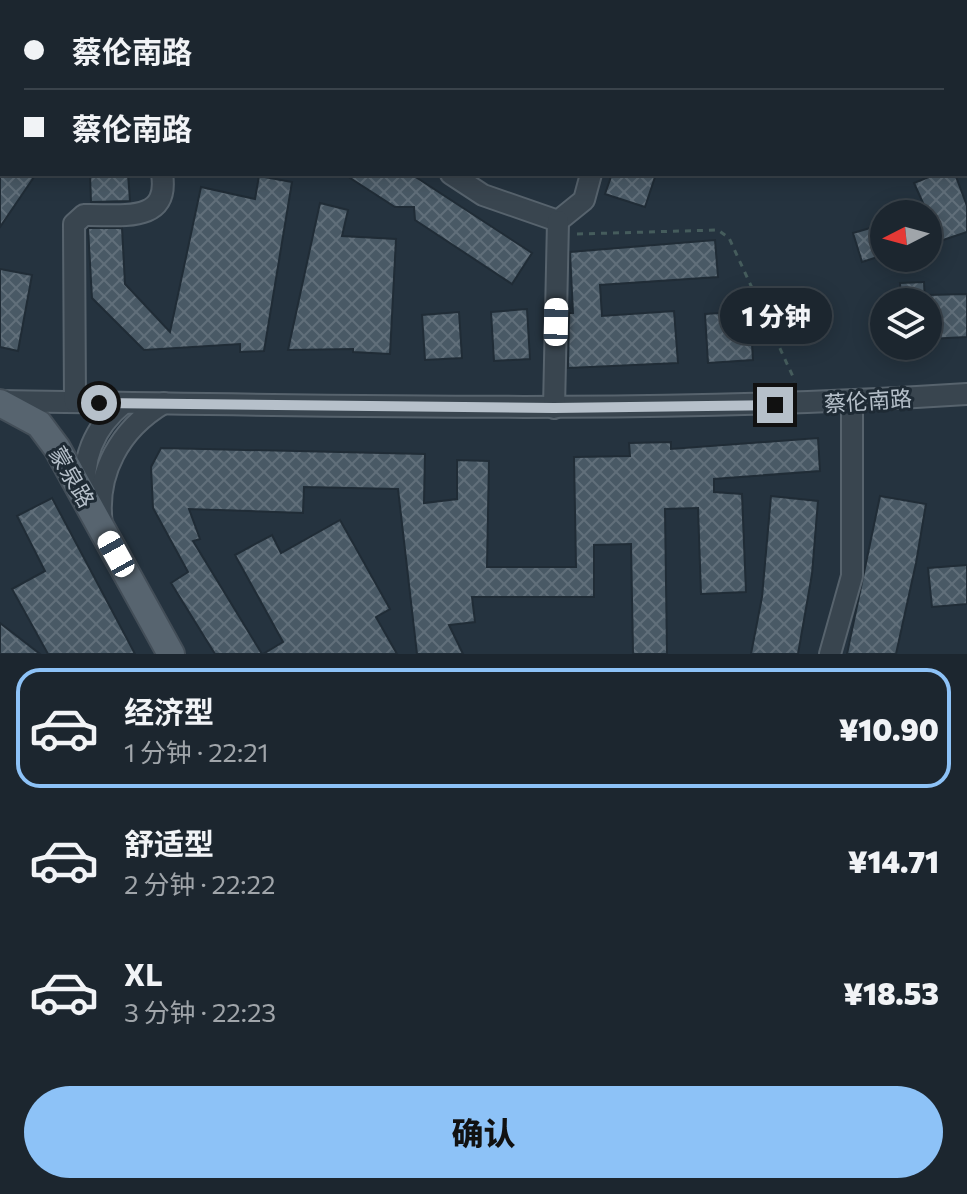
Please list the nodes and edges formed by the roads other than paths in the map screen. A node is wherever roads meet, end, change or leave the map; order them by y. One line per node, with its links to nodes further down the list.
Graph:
1 (162, 176): 7 (street)
2 (454, 176): 4 (street)
3 (590, 176): 4 (street)
4 (558, 228): 11 (street)
5 (967, 394): 8 (street, 蔡伦南路)
6 (0, 402): 7 (street, 蔡伦南路); 12 (main road, 蒙泉路)
7 (75, 402): 9 (street, 蔡伦南路)
8 (852, 402): 11 (street, 蔡伦南路); 15 (street)
9 (124, 403): 10 (street, 蔡伦南路); 12 (street)
10 (164, 403): 11 (street, 蔡伦南路); 13 (street)
11 (554, 408)
12 (87, 503): 13 (main road, 蒙泉路)
13 (102, 529): 14 (main road, 蒙泉路)
14 (171, 654)
15 (830, 654)

